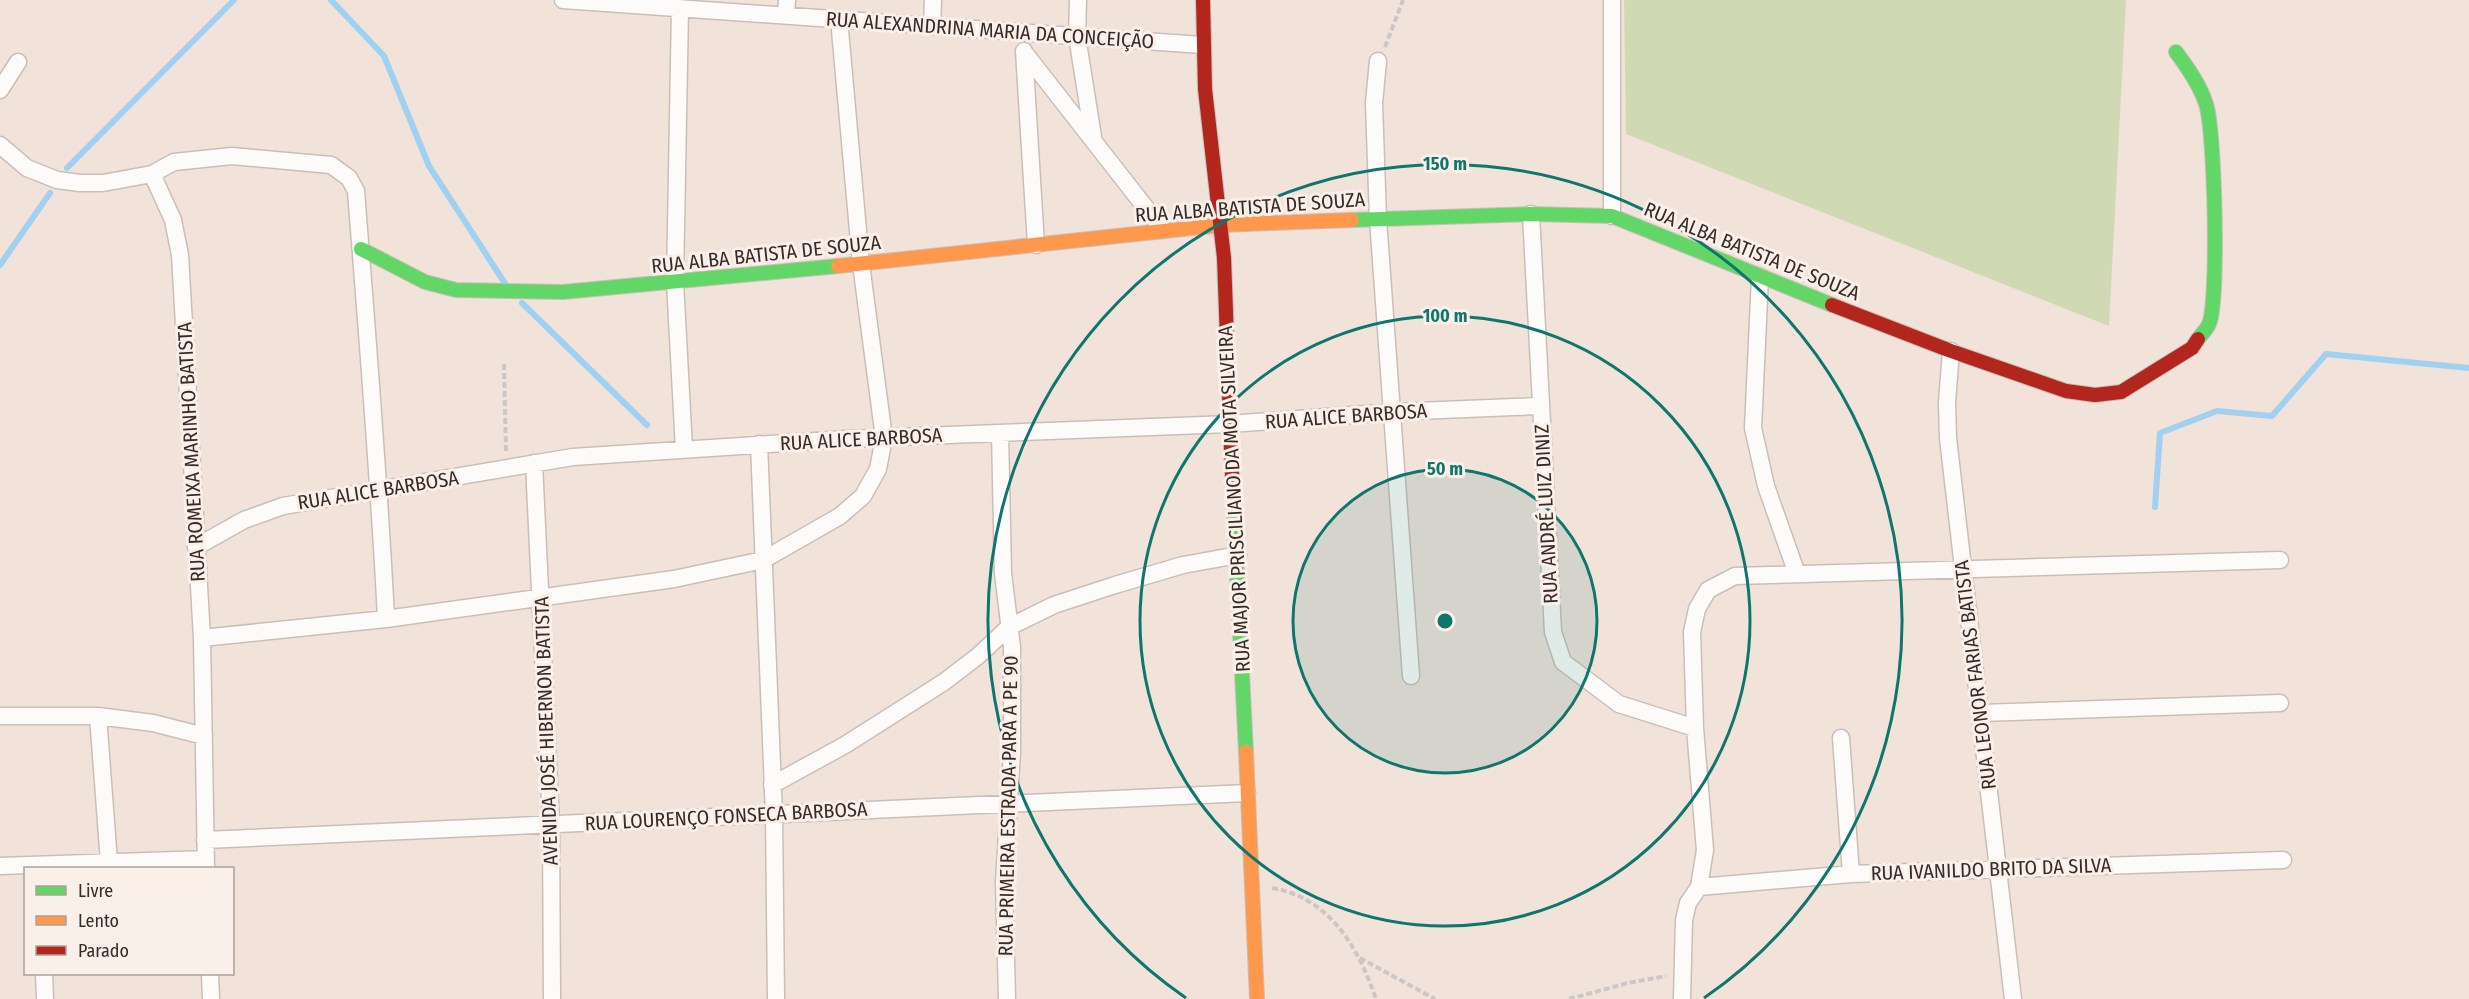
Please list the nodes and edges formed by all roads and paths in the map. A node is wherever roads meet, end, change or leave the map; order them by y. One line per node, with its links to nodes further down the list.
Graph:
1 (563, 0): 7 (street, RUA ALEXANDRINA MARIA DA CONCEIÇÃO)
2 (933, 0): 11 (street)
3 (1078, 0): 13 (street)
4 (1203, 0): 14 (street, RUA MAJOR PRISCILIANO DA MOTA SILVEIRA)
5 (1403, 0): 17 (path)
6 (1612, 0): 24 (street)
7 (631, 2): 8 (street, RUA ALEXANDRINA MARIA DA CONCEIÇÃO)
8 (680, 8): 9 (street, RUA ALEXANDRINA MARIA DA CONCEIÇÃO); 32 (street)
9 (786, 8): 10 (street, RUA ALEXANDRINA MARIA DA CONCEIÇÃO)
10 (839, 19): 11 (street, RUA ALEXANDRINA MARIA DA CONCEIÇÃO); 30 (street)
11 (932, 26): 12 (street, RUA ALEXANDRINA MARIA DA CONCEIÇÃO)
12 (1022, 33): 13 (street, RUA ALEXANDRINA MARIA DA CONCEIÇÃO); 15 (street)
13 (1077, 36): 14 (street, RUA ALEXANDRINA MARIA DA CONCEIÇÃO); 20 (street)
14 (1202, 45): 26 (street, RUA MAJOR PRISCILIANO DA MOTA SILVEIRA)
15 (1024, 52): 20 (street); 28 (street)
16 (2176, 52): 33 (street, RUA ALBA BATISTA DE SOUZA)
17 (1378, 61): 25 (street)
18 (18, 62): 19 (street)
19 (0, 90)
20 (1093, 138): 27 (street)
21 (0, 145): 22 (street)
22 (152, 174): 29 (street); 45 (street, RUA ROMEIXA MARINHO BATISTA)
23 (1531, 214): 24 (street, RUA ALBA BATISTA DE SOUZA); 25 (street, RUA ALBA BATISTA DE SOUZA); 35 (street, RUA ANDRÉ LUIZ DINIZ)
24 (1612, 216): 31 (street, RUA ALBA BATISTA DE SOUZA)
25 (1378, 219): 26 (street, RUA ALBA BATISTA DE SOUZA); 36 (street)
26 (1220, 225): 27 (street, RUA ALBA BATISTA DE SOUZA); 37 (street, RUA MAJOR PRISCILIANO DA MOTA SILVEIRA)
27 (1163, 230): 28 (street, RUA ALBA BATISTA DE SOUZA)
28 (1036, 245): 30 (street, RUA ALBA BATISTA DE SOUZA)
29 (361, 249): 32 (street, RUA ALBA BATISTA DE SOUZA); 44 (street)
30 (861, 264): 32 (street, RUA ALBA BATISTA DE SOUZA); 39 (street)
31 (1760, 277): 33 (street, RUA ALBA BATISTA DE SOUZA); 50 (street)
32 (675, 282): 41 (street)
33 (1951, 351): 49 (street, RUA LEONOR FARIAS BATISTA)
34 (504, 364): 43 (path)
35 (1539, 406): 36 (street, RUA ALICE BARBOSA); 60 (street, RUA ANDRÉ LUIZ DINIZ)
36 (1393, 412): 37 (street, RUA ALICE BARBOSA); 55 (street)
37 (1229, 424): 38 (street, RUA ALICE BARBOSA); 46 (street, RUA MAJOR PRISCILIANO DA MOTA SILVEIRA)
38 (1000, 433): 39 (street, RUA ALICE BARBOSA); 53 (street, RUA PRIMEIRA ESTRADA PARA A PE 90)
39 (884, 438): 40 (street, RUA ALICE BARBOSA); 47 (street)
40 (759, 444): 41 (street, RUA ALICE BARBOSA); 47 (street)
41 (684, 449): 42 (street, RUA ALICE BARBOSA)
42 (534, 462): 43 (street, RUA ALICE BARBOSA); 51 (street, AVENIDA JOSÉ HIBERNON BATISTA)
43 (507, 468): 44 (street, RUA ALICE BARBOSA)
44 (380, 489): 45 (street, RUA ALICE BARBOSA); 52 (street)
45 (196, 548): 54 (street, RUA ROMEIXA MARINHO BATISTA)
46 (1238, 555): 53 (street); 64 (street, RUA MAJOR PRISCILIANO DA MOTA SILVEIRA)
47 (764, 560): 51 (street); 63 (street)
48 (2280, 560): 49 (street)
49 (1963, 571): 50 (street); 57 (street, RUA LEONOR FARIAS BATISTA)
50 (1797, 574): 60 (street)
51 (541, 598): 52 (street); 67 (street, AVENIDA JOSÉ HIBERNON BATISTA)
52 (386, 619): 54 (street)
53 (1009, 627): 63 (street); 65 (street, RUA PRIMEIRA ESTRADA PARA A PE 90)
54 (202, 638): 61 (street, RUA ROMEIXA MARINHO BATISTA)
55 (1411, 676)
56 (2280, 703): 57 (street)
57 (1980, 713): 74 (street, RUA LEONOR FARIAS BATISTA)
58 (0, 716): 59 (street)
59 (98, 716): 61 (street); 70 (street)
60 (1695, 729): 77 (street)
61 (204, 736): 68 (street, RUA ROMEIXA MARINHO BATISTA)
62 (1841, 738): 75 (street)
63 (772, 785): 66 (street)
64 (1246, 793): 65 (street, RUA LOURENÇO FONSECA BARBOSA); 76 (street, RUA MAJOR PRISCILIANO DA MOTA SILVEIRA)
65 (1009, 804): 66 (street, RUA LOURENÇO FONSECA BARBOSA); 86 (street, RUA PRIMEIRA ESTRADA PARA A PE 90)
66 (774, 814): 67 (street, RUA LOURENÇO FONSECA BARBOSA); 85 (street)
67 (551, 824): 68 (street, RUA LOURENÇO FONSECA BARBOSA); 84 (street, AVENIDA JOSÉ HIBERNON BATISTA)
68 (205, 840): 71 (street, RUA ROMEIXA MARINHO BATISTA)
69 (2283, 860): 74 (street, RUA IVANILDO BRITO DA SILVA)
70 (109, 862): 71 (street); 73 (street)
71 (206, 864)
72 (0, 866): 73 (street)
73 (40, 866)
74 (1997, 868): 75 (street, RUA IVANILDO BRITO DA SILVA); 92 (street, RUA LEONOR FARIAS BATISTA)
75 (1851, 874): 77 (street, RUA IVANILDO BRITO DA SILVA)
76 (1251, 885): 78 (path); 87 (street, RUA MAJOR PRISCILIANO DA MOTA SILVEIRA)
77 (1699, 887): 79 (street)
78 (1360, 958): 88 (path); 89 (path)
79 (1682, 973): 90 (path); 91 (street)
80 (44, 975): 82 (street)
81 (210, 975): 83 (street)
82 (45, 999)
83 (211, 999)
84 (552, 999)
85 (776, 999)
86 (1007, 999)
87 (1257, 999)
88 (1376, 999)
89 (1435, 999)
90 (1569, 999)
91 (1682, 999)
92 (2013, 999)

